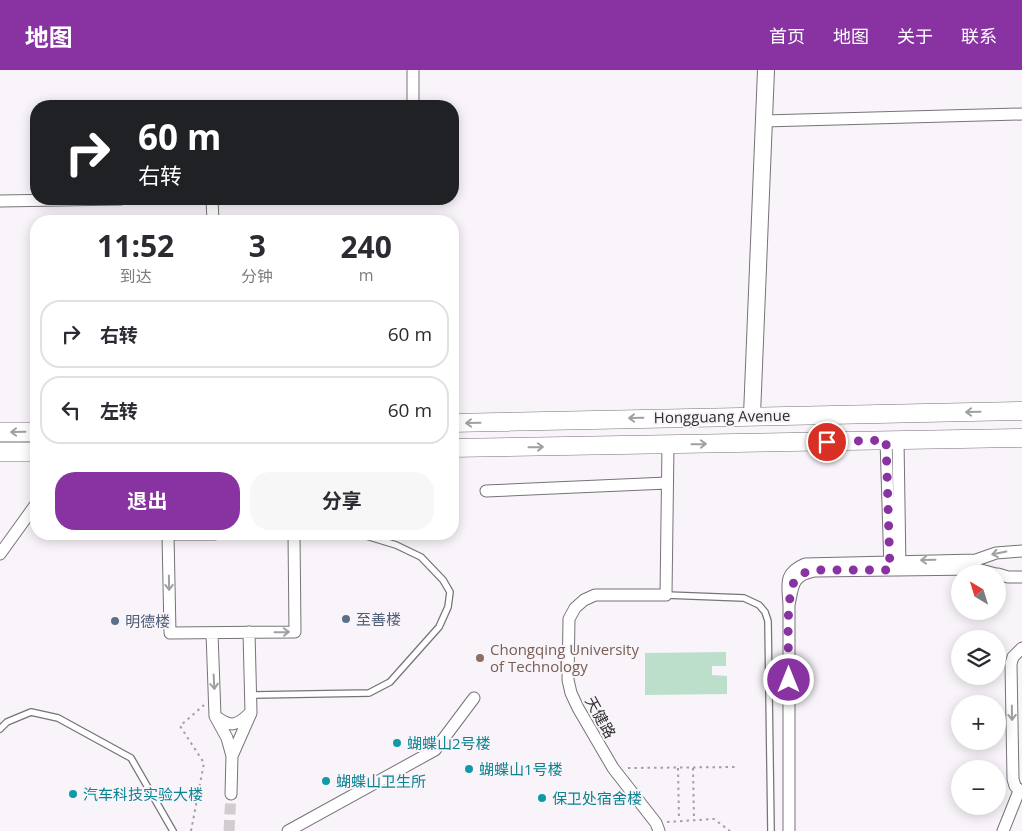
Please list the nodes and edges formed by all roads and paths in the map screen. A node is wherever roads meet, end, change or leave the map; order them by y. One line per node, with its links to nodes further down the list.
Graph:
1 (413, 70): 3 (street)
2 (766, 70): 5 (street)
3 (413, 100)
4 (1022, 114): 5 (street)
5 (764, 121): 9 (street)
6 (0, 201): 7 (street)
7 (30, 201)
8 (1022, 411): 9 (main road, Hongguang Avenue, one-way to 9)
9 (752, 415): 10 (main road, Hongguang Avenue, one-way to 10)
10 (459, 423)
11 (0, 432): 12 (main road, one-way to 11)
12 (30, 432)
13 (1022, 438): 14 (main road, Hongguang Avenue)
14 (892, 440): 15 (main road, Hongguang Avenue, one-way to 14); 27 (street)
15 (668, 445): 16 (main road, Hongguang Avenue, one-way to 15); 19 (street)
16 (459, 448)
17 (0, 452): 18 (main road)
18 (30, 452)
19 (667, 483): 20 (street); 31 (street)
20 (486, 491)
21 (30, 512): 26 (street)
22 (168, 540): 33 (street, one-way to 33)
23 (294, 540): 32 (street, one-way to 23)
24 (380, 540): 35 (lane)
25 (1022, 552): 27 (street, one-way to 27)
26 (0, 554)
27 (895, 565): 28 (street); 56 (street)
28 (951, 568)
29 (1006, 576): 30 (street)
30 (1022, 577)
31 (666, 594): 43 (street, 天健路); 55 (lane)
32 (249, 632): 33 (street); 35 (street)
33 (212, 633): 39 (street, one-way to 39)
34 (1022, 648): 46 (street, one-way to 46)
35 (250, 695): 38 (street)
36 (474, 698): 53 (street)
37 (197, 711): 52 (path)
38 (250, 713): 39 (street); 41 (street)
39 (215, 716): 41 (street)
40 (0, 729): 51 (lane)
41 (232, 756): 47 (street)
42 (737, 767): 45 (path)
43 (613, 768): 44 (path); 50 (street, 天健路)
44 (678, 768): 45 (path); 49 (path)
45 (693, 768): 48 (path)
46 (1021, 792): 57 (street)
47 (231, 794)
48 (694, 820): 49 (path); 54 (path)
49 (679, 821): 50 (path)
50 (658, 827)
51 (172, 831)
52 (191, 831)
53 (288, 831)
54 (730, 831)
55 (771, 831)
56 (789, 831)
57 (1003, 831)

